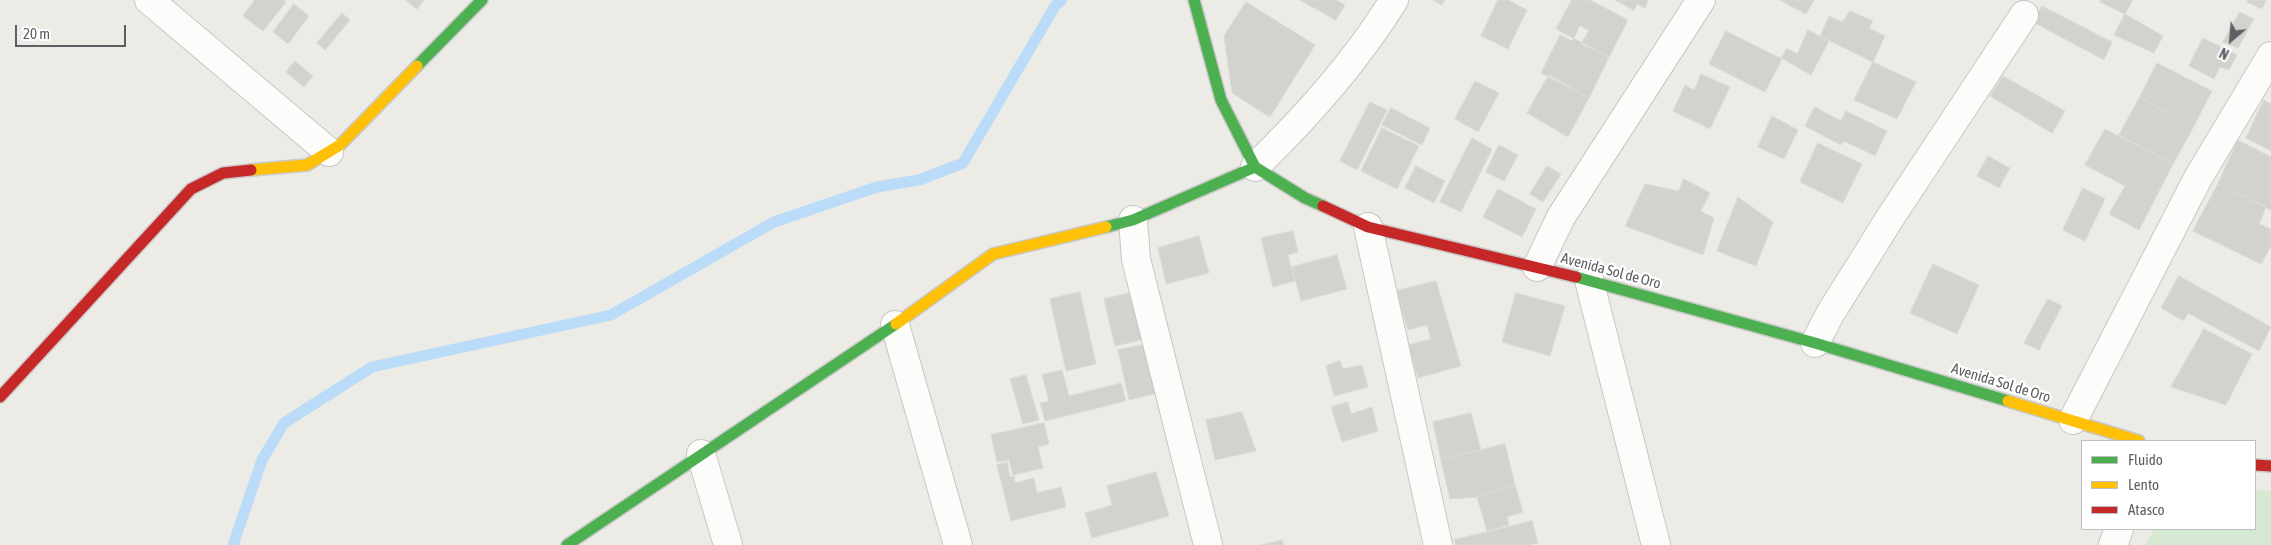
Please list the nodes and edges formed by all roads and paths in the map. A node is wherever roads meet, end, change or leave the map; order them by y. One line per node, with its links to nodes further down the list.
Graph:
1 (149, 0): 8 (street)
2 (482, 0): 8 (street)
3 (1194, 0): 9 (street)
4 (1394, 0): 9 (street)
5 (1701, 0): 12 (street)
6 (2024, 15): 15 (street)
7 (2271, 56): 17 (street)
8 (329, 152): 16 (street)
9 (1255, 167): 10 (street); 11 (street, Avenida Sol de Oro)
10 (1133, 220): 14 (street); 26 (street)
11 (1368, 227): 12 (street, Avenida Sol de Oro); 27 (street)
12 (1537, 267): 13 (street, Avenida Sol de Oro)
13 (1589, 280): 15 (street, Avenida Sol de Oro); 28 (street)
14 (895, 325): 19 (street); 25 (street)
15 (1815, 343): 17 (street, Avenida Sol de Oro)
16 (0, 396)
17 (2073, 420): 18 (street, Avenida Sol de Oro)
18 (2136, 440)
19 (701, 454): 23 (street); 24 (street)
20 (2256, 465): 21 (street)
21 (2271, 466)
22 (2119, 530): 29 (street)
23 (567, 545)
24 (728, 545)
25 (958, 545)
26 (1208, 545)
27 (1438, 545)
28 (1656, 545)
29 (2113, 545)

